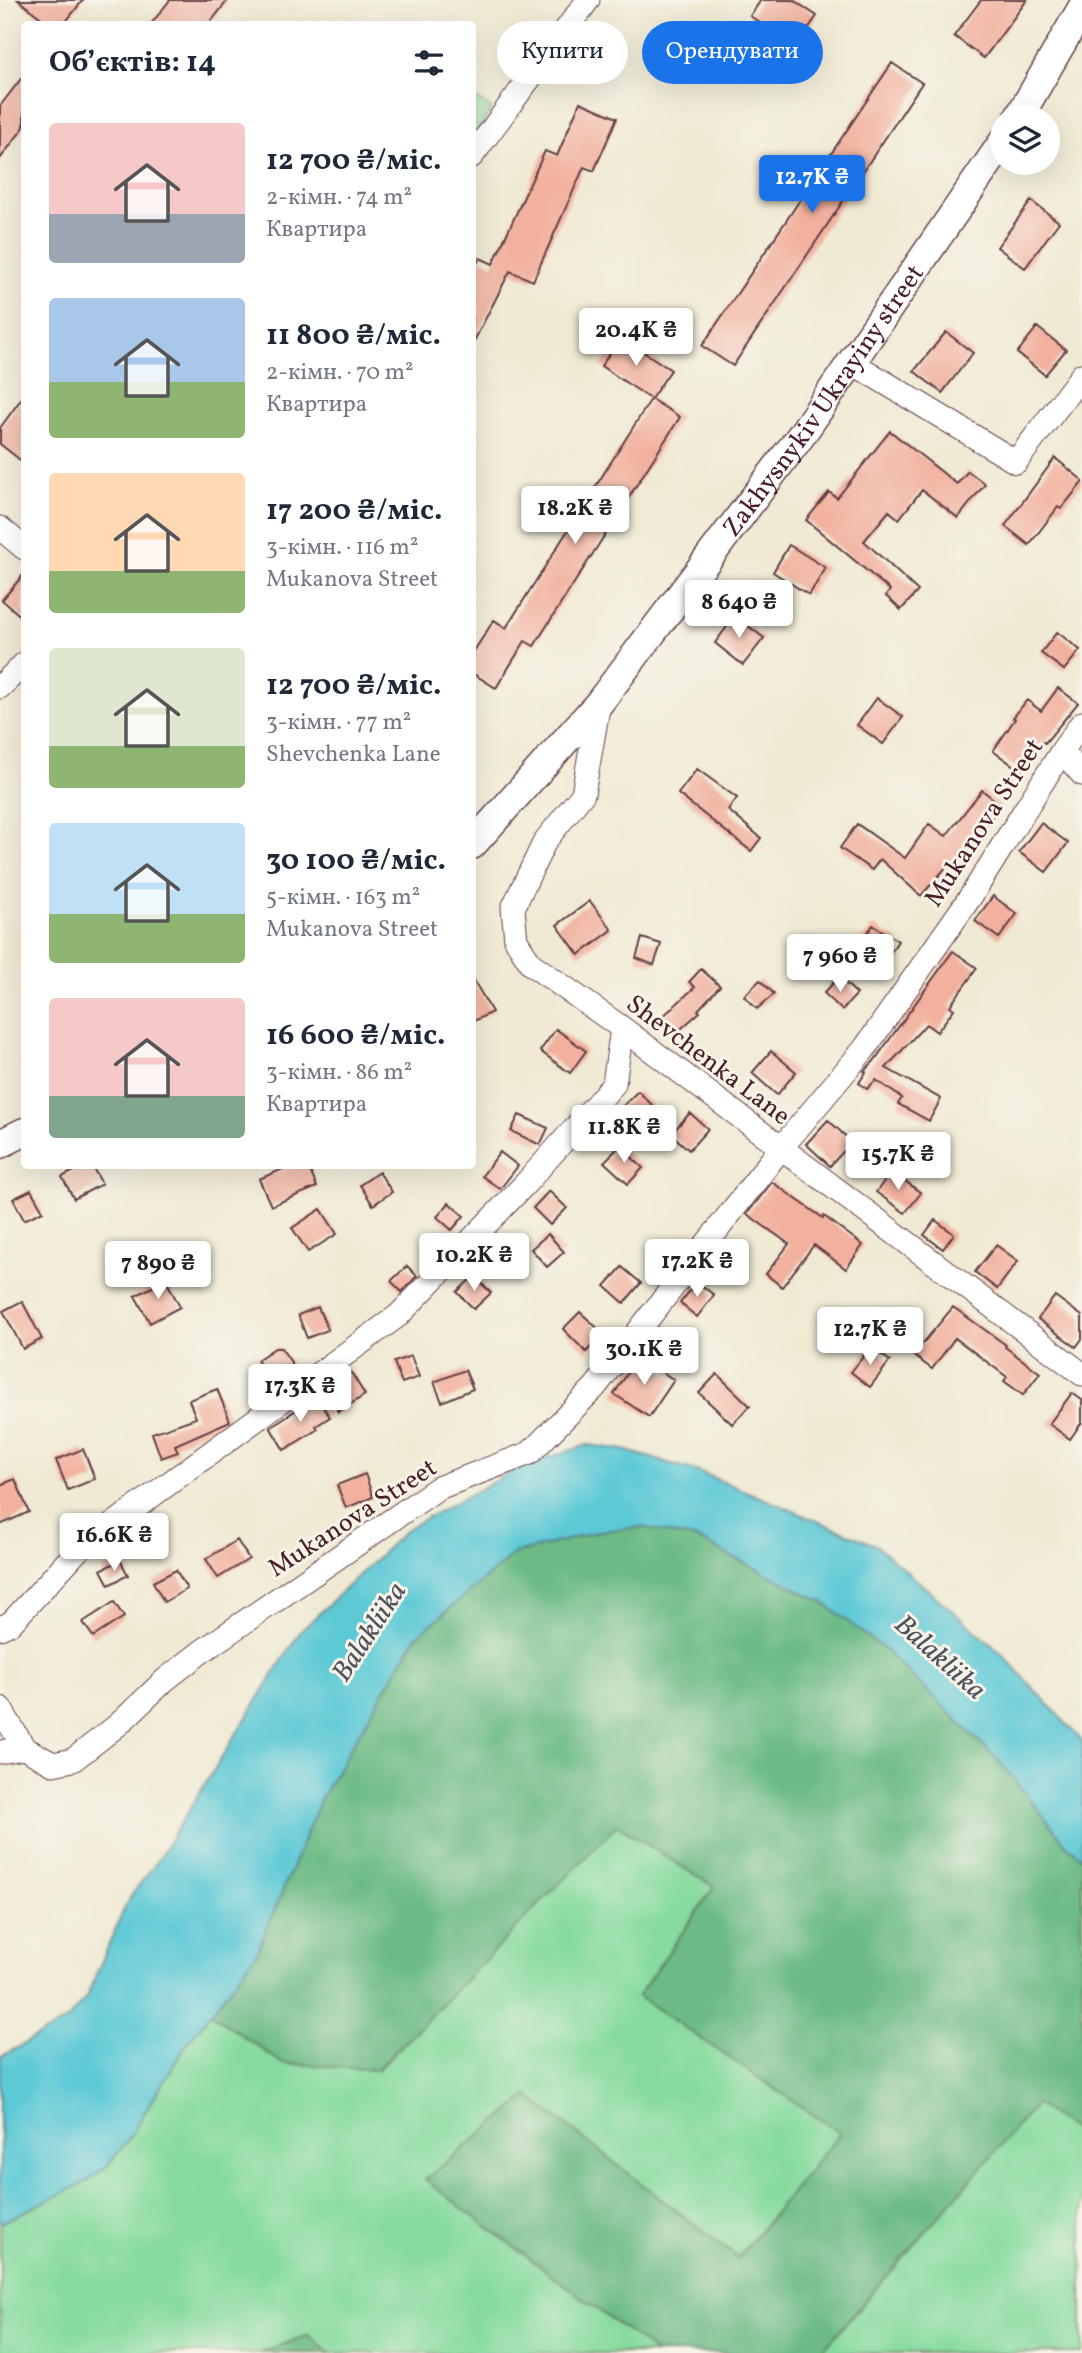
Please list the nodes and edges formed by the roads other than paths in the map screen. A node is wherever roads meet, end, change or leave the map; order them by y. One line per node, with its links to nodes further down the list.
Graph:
1 (588, 0): 4 (street)
2 (1082, 8): 3 (street)
3 (1026, 105)
4 (476, 151)
5 (990, 161): 6 (street, Zakhysnykiv Ukrayiny street)
6 (851, 362): 7 (street); 12 (street, Zakhysnykiv Ukrayiny street)
7 (1082, 375)
8 (0, 528): 9 (street)
9 (21, 546)
10 (21, 667): 11 (street)
11 (0, 687)
12 (599, 703): 16 (street, Zakhysnykiv Ukrayiny street); 17 (street, Shevchenka Lane)
13 (1082, 723): 14 (street, Mukanova Street)
14 (1062, 751): 15 (street); 20 (street, Mukanova Street)
15 (1082, 774)
16 (476, 841)
17 (622, 1028): 20 (street, Shevchenka Lane); 22 (street)
18 (21, 1134): 19 (street)
19 (0, 1144)
20 (781, 1148): 21 (street, Shevchenka Lane); 24 (street, Mukanova Street)
21 (1082, 1374)
22 (0, 1628)
23 (0, 1708): 24 (street)
24 (24, 1748): 25 (street)
25 (0, 1752)

